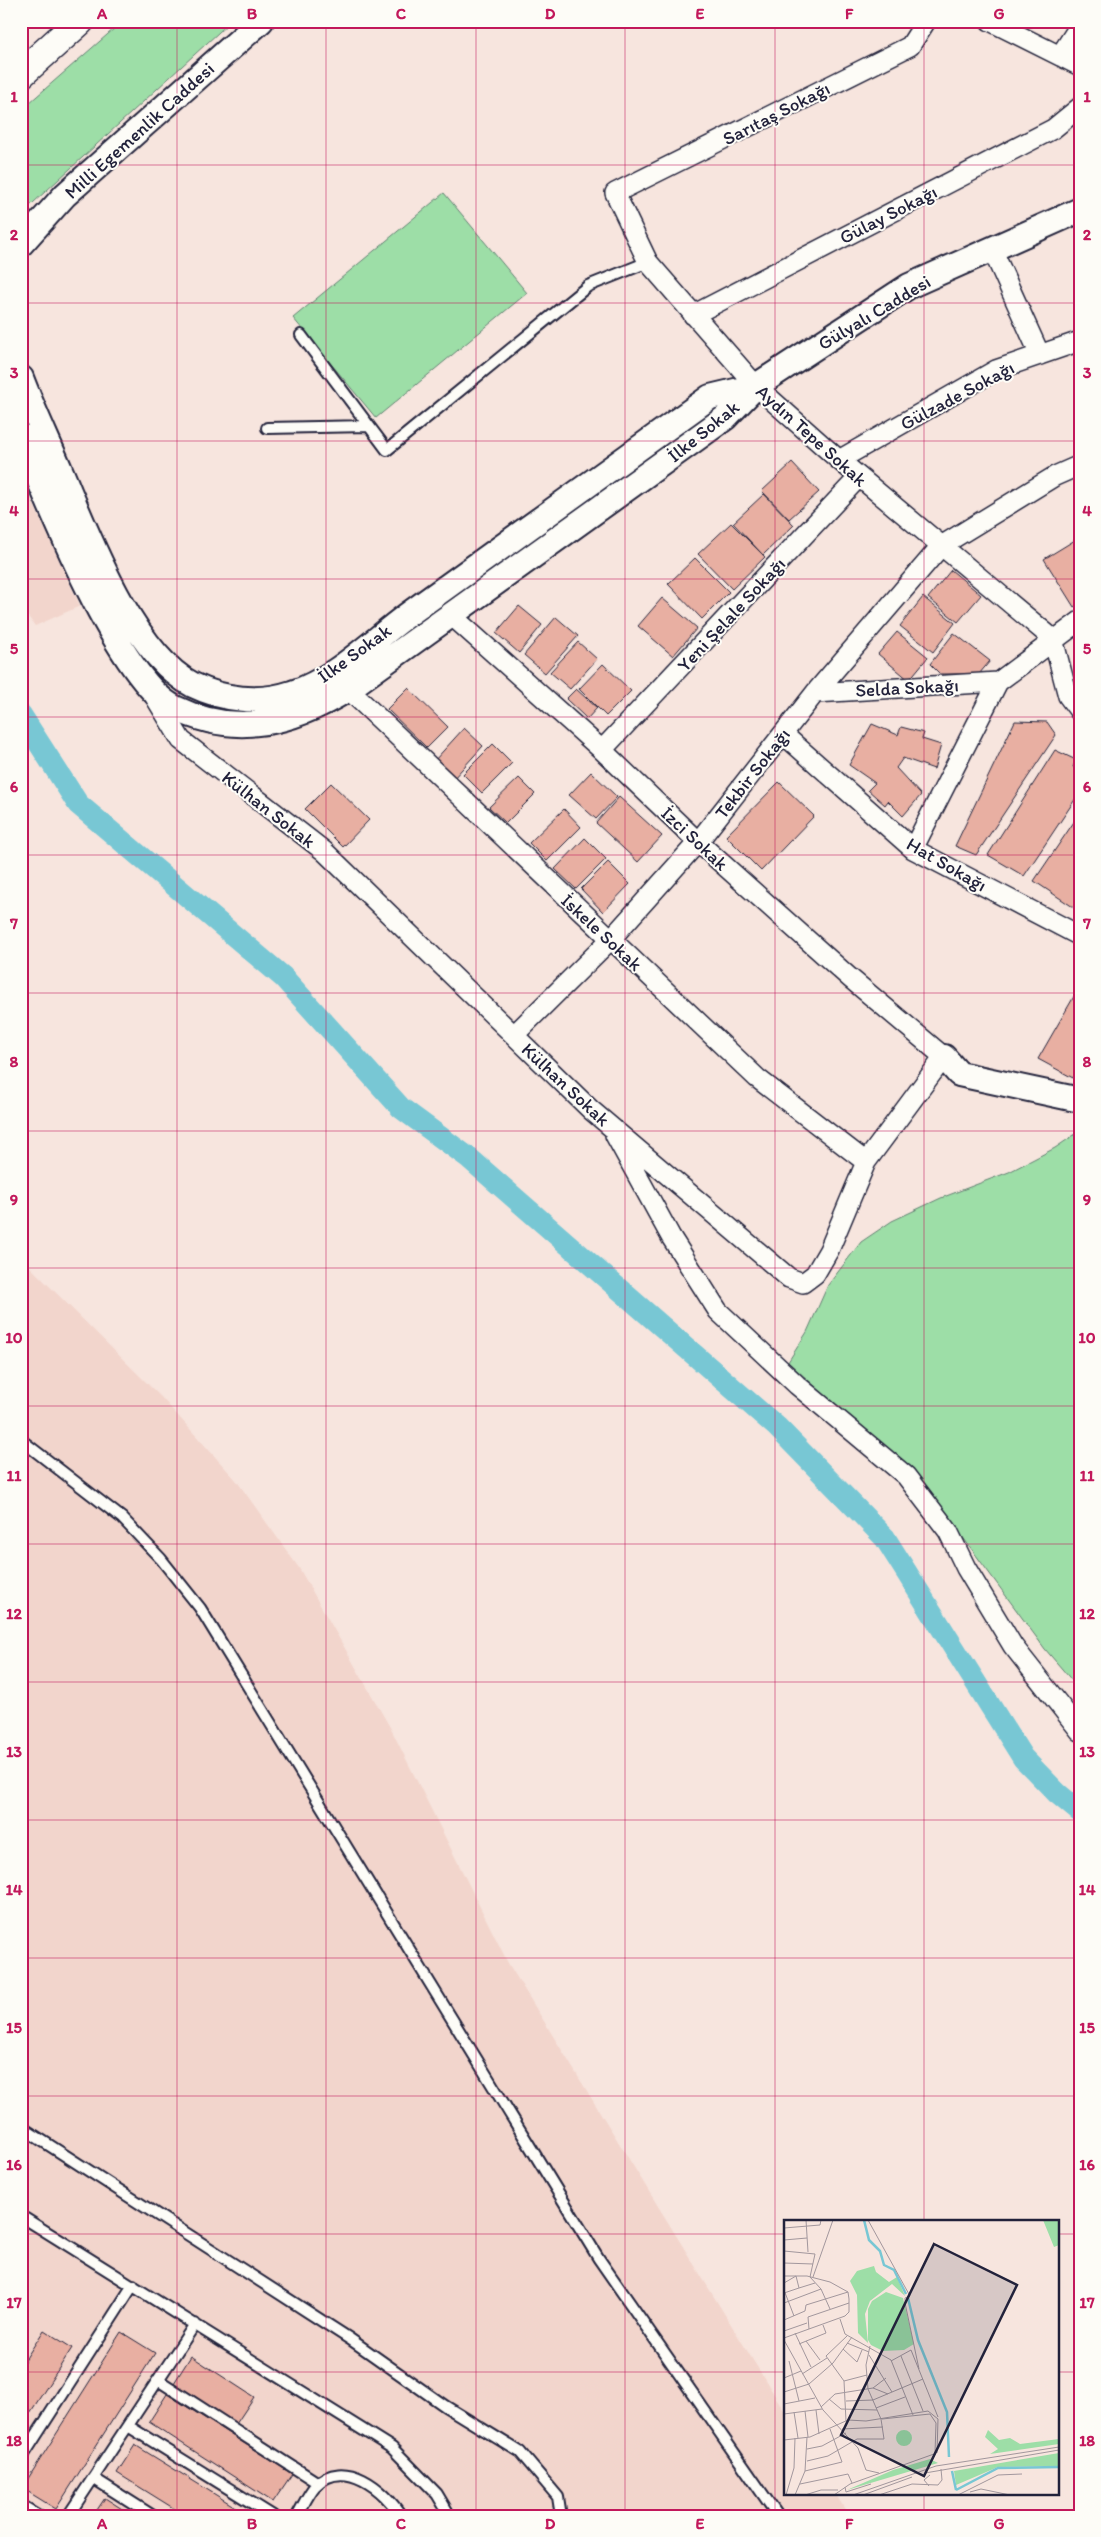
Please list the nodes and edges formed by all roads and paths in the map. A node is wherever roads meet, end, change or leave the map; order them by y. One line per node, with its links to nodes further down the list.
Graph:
1 (80, 21): 8 (highway)
2 (88, 21): 8 (highway)
3 (242, 21): 15 (street, Milli Egemenlik Caddesi)
4 (261, 21): 16 (street, Milli Egemenlik Caddesi)
5 (926, 21): 13 (street, Sarıtaş Sokağı)
6 (990, 21): 9 (street)
7 (1080, 25): 9 (street)
8 (46, 52): 11 (highway)
9 (1060, 56): 10 (street)
10 (1080, 66)
11 (21, 74)
12 (1080, 107): 19 (street, Gülay Sokağı)
13 (616, 193): 18 (street, Aydın Tepe Sokak)
14 (1080, 210): 17 (street, Gülyalı Caddesi)
15 (21, 219)
16 (21, 244)
17 (992, 250): 22 (street); 24 (street, Gülyalı Caddesi)
18 (648, 262): 19 (street, Aydın Tepe Sokak); 25 (lane)
19 (693, 315): 24 (street, Aydın Tepe Sokak)
20 (301, 335): 25 (lane)
21 (1080, 341): 22 (street, Gülzade Sokağı)
22 (1040, 355): 28 (street, Gülzade Sokağı)
23 (21, 378): 32 (street, İlke Sokak)
24 (756, 386): 28 (street, Aydın Tepe Sokak); 32 (street, İlke Sokak); 33 (street, İlke Sokak)
25 (369, 426): 26 (lane)
26 (267, 428)
27 (21, 436): 37 (street, İlke Sokak)
28 (839, 460): 30 (street, Aydın Tepe Sokak)
29 (1080, 466): 31 (street, Tekbir Sokağı)
30 (859, 477): 31 (street, Aydın Tepe Sokak); 42 (street, Yeni Şelale Sokağı)
31 (941, 546): 35 (street, Aydın Tepe Sokak); 39 (street, Tekbir Sokağı)
32 (436, 595): 33 (street)
33 (451, 615): 38 (street, İlke Sokak); 42 (street, İzci Sokak)
34 (1080, 621): 35 (street)
35 (1053, 639): 36 (street); 40 (street)
36 (998, 682): 39 (street, Selda Sokağı); 44 (street)
37 (149, 686): 38 (street, İlke Sokak); 47 (street, Külhan Sokak)
38 (348, 689): 46 (street, İskele Sokak)
39 (815, 693): 41 (street, Tekbir Sokağı)
40 (1080, 712)
41 (782, 734): 43 (street, Tekbir Sokağı); 44 (street, Hat Sokağı)
42 (602, 750): 43 (street, İzci Sokak)
43 (698, 842): 46 (street, Tekbir Sokağı); 48 (street, İzci Sokak)
44 (913, 849): 45 (street, Hat Sokağı)
45 (1080, 936)
46 (610, 940): 47 (street, Tekbir Sokağı); 51 (street, İskele Sokak)
47 (514, 1035): 50 (street, Külhan Sokak)
48 (944, 1057): 49 (street); 51 (street, Külhan Sokak)
49 (1080, 1100)
50 (609, 1125): 51 (street, Külhan Sokak); 53 (street)
51 (866, 1162)
52 (21, 1440): 72 (lane)
53 (1080, 1731)
54 (21, 2127): 71 (lane)
55 (21, 2216): 56 (lane)
56 (132, 2285): 57 (lane); 60 (lane)
57 (195, 2324): 58 (lane); 70 (lane)
58 (158, 2380): 59 (lane); 62 (lane)
59 (128, 2426): 61 (lane); 67 (lane)
60 (21, 2459)
61 (93, 2478): 65 (lane); 66 (lane)
62 (318, 2483): 68 (lane); 69 (lane)
63 (21, 2505): 64 (lane)
64 (39, 2516)
65 (68, 2516)
66 (153, 2516)
67 (273, 2516)
68 (297, 2516)
69 (401, 2516)
70 (450, 2516)
71 (561, 2516)
72 (778, 2516)

